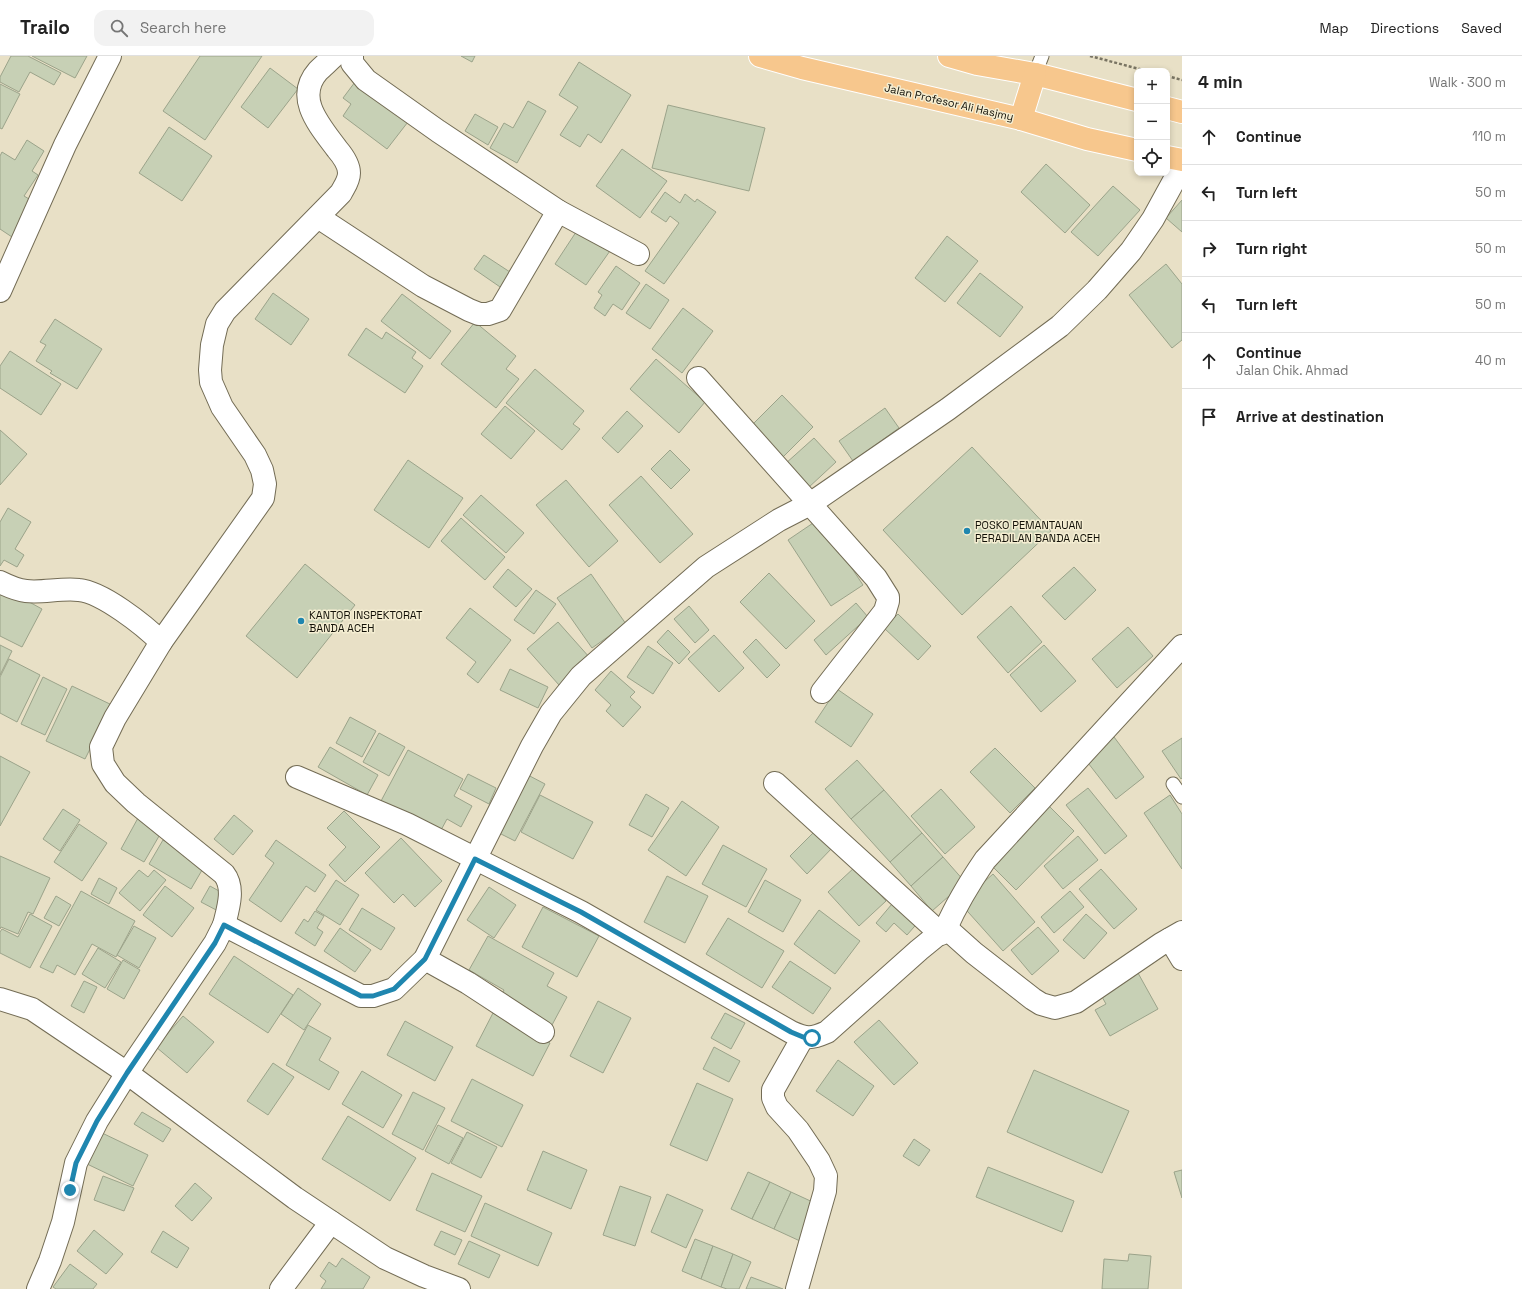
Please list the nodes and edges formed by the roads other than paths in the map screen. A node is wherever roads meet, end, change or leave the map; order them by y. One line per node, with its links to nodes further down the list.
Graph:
1 (110, 56): 18 (street)
2 (334, 56): 16 (street)
3 (352, 56): 15 (street)
4 (760, 56): 10 (main road, Jalan Profesor Ali Hasjmy)
5 (949, 56): 6 (main road)
6 (1038, 65): 7 (main road); 10 (main road)
7 (1134, 99)
8 (1170, 109): 9 (main road)
9 (1182, 112)
10 (1021, 118): 11 (main road, Jalan Profesor Ali Hasjmy)
11 (1134, 149)
12 (1170, 158): 13 (main road)
13 (1182, 160)
14 (1182, 166): 20 (street)
15 (558, 210): 16 (street); 17 (street)
16 (318, 217): 22 (street)
17 (638, 254)
18 (0, 291)
19 (698, 378): 20 (street)
20 (810, 504): 24 (street); 29 (street)
21 (0, 582): 22 (street)
22 (162, 642): 30 (street)
23 (1182, 646): 31 (street)
24 (822, 692)
25 (297, 777): 29 (street)
26 (776, 783): 31 (street)
27 (1173, 784): 28 (lane)
28 (1182, 798)
29 (475, 859): 33 (street); 37 (street)
30 (224, 925): 33 (street); 38 (street)
31 (943, 931): 32 (street); 37 (street)
32 (1176, 936): 34 (street)
33 (425, 959): 36 (street)
34 (1182, 959)
35 (0, 999): 38 (street)
36 (543, 1032)
37 (803, 1037): 43 (street)
38 (127, 1073): 39 (street); 40 (street)
39 (331, 1222): 41 (street); 42 (street)
40 (38, 1289)
41 (281, 1289)
42 (459, 1289)
43 (797, 1289)

